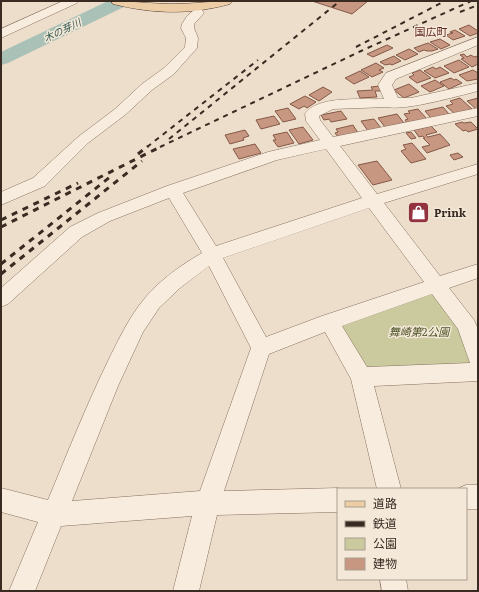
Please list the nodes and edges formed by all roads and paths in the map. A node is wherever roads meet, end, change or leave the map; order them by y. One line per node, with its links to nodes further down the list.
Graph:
1 (49, 1): 6 (street)
2 (73, 1): 7 (street)
3 (118, 1): 4 (main road)
4 (225, 1)
5 (198, 13): 16 (street)
6 (1, 23)
7 (1, 34)
8 (472, 43): 9 (street); 11 (street)
9 (478, 53)
10 (478, 87): 11 (street)
11 (393, 104): 13 (street)
12 (478, 112): 13 (street)
13 (329, 143): 15 (street); 17 (street)
14 (478, 169): 17 (street)
15 (173, 190): 18 (street); 21 (street)
16 (1, 199)
17 (372, 201): 18 (street); 20 (street)
18 (212, 255): 23 (street); 33 (street)
19 (478, 271): 20 (street)
20 (436, 285): 22 (street); 24 (street)
21 (1, 299)
22 (329, 322): 23 (street); 26 (street)
23 (261, 348): 32 (street)
24 (478, 358)
25 (478, 372): 26 (street)
26 (361, 376): 27 (street)
27 (389, 488)
28 (467, 497): 29 (street)
29 (478, 497)
30 (1, 500): 33 (street)
31 (337, 500): 32 (street)
32 (208, 503): 33 (street); 36 (street)
33 (54, 514): 35 (street)
34 (393, 580): 37 (street)
35 (22, 591)
36 (186, 591)
37 (395, 591)

